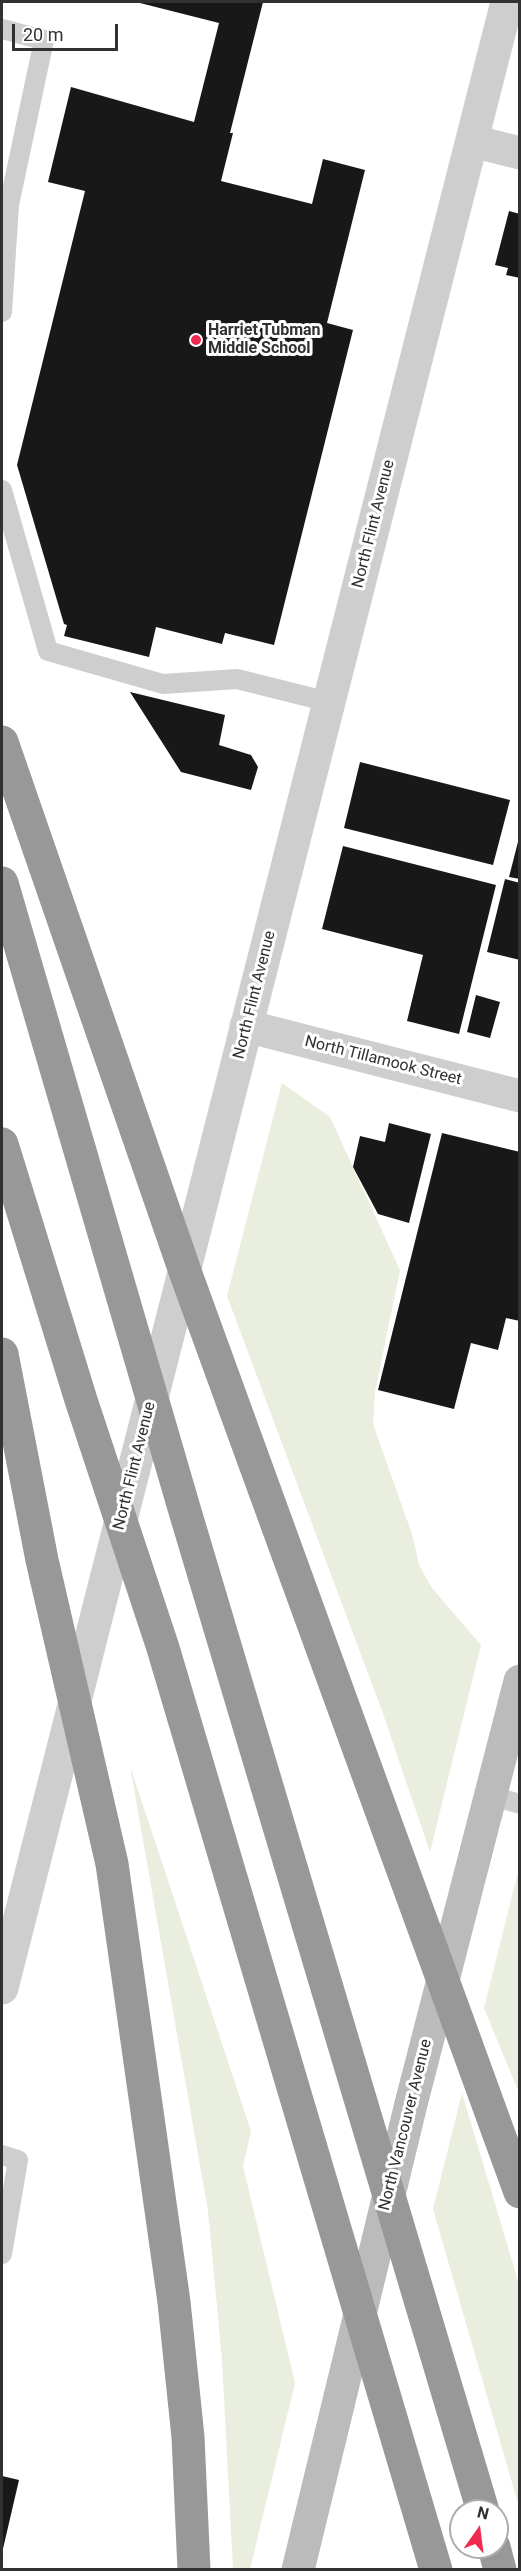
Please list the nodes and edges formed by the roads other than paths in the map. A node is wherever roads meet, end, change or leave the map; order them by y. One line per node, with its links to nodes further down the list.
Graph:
1 (507, 2): 3 (street, North Flint Avenue)
2 (2, 29): 5 (lane)
3 (472, 141): 4 (street); 7 (street, North Flint Avenue)
4 (519, 153)
5 (2, 312)
6 (2, 490): 7 (lane)
7 (329, 702): 10 (street, North Flint Avenue)
8 (2, 742): 19 (highway)
9 (2, 883): 21 (highway)
10 (246, 1026): 11 (street, North Tillamook Street); 16 (street, North Flint Avenue)
11 (519, 1096)
12 (2, 1144): 24 (highway)
13 (2, 1354): 22 (highway)
14 (519, 1681): 15 (main road, North Vancouver Avenue)
15 (504, 1799): 23 (main road, North Vancouver Avenue)
16 (16, 1903): 17 (street, North Flint Avenue)
17 (2, 1988)
18 (2, 2155): 20 (lane)
19 (519, 2192)
20 (2, 2254)
21 (479, 2499)
22 (193, 2568)
23 (298, 2570)
24 (436, 2570)

